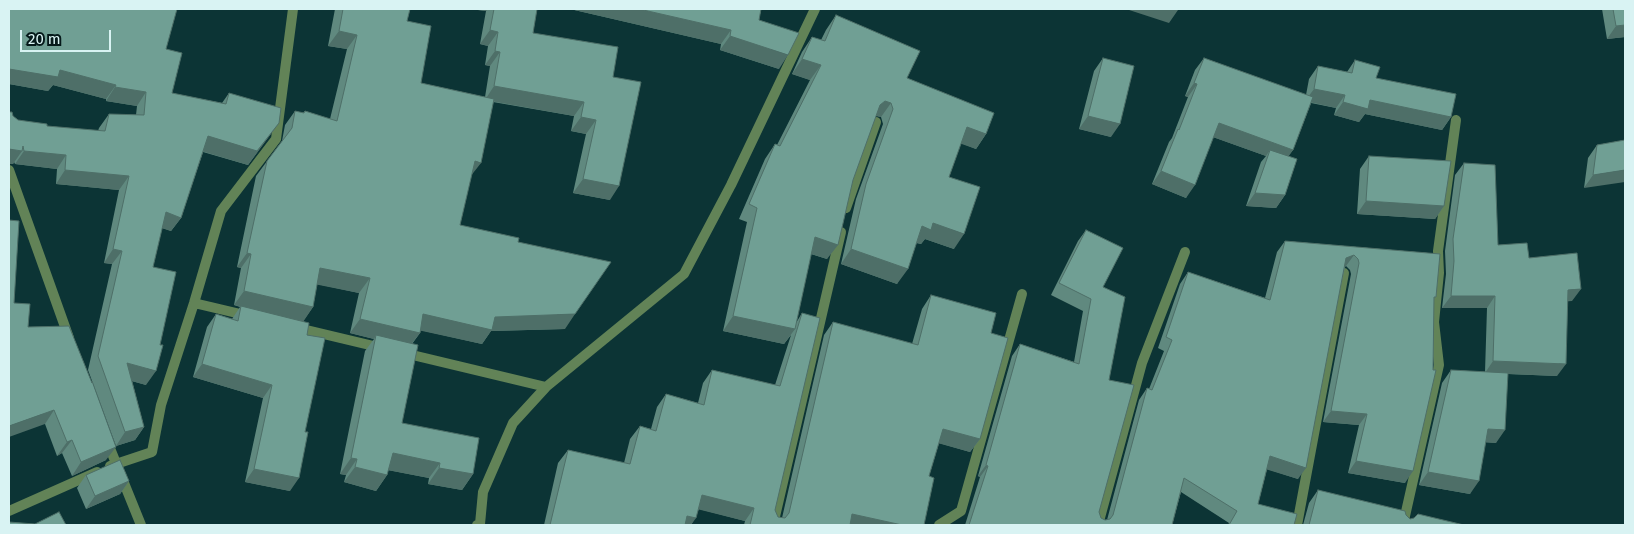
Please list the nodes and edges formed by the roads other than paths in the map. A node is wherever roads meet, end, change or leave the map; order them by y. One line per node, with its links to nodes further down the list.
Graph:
1 (293, 9): 9 (street)
2 (815, 9): 13 (street)
3 (1456, 120): 23 (street)
4 (876, 122): 19 (street)
5 (9, 170): 12 (street)
6 (1185, 252): 21 (street)
7 (1344, 273): 22 (street)
8 (1022, 294): 20 (street)
9 (194, 303): 10 (street); 15 (street)
10 (261, 319)
11 (280, 324): 13 (street)
12 (72, 345)
13 (546, 386): 18 (street)
14 (102, 427): 15 (street)
15 (115, 464): 16 (street); 17 (street)
16 (9, 511)
17 (142, 525)
18 (481, 525)
19 (772, 525)
20 (939, 525)
21 (1098, 525)
22 (1297, 525)
23 (1403, 525)

